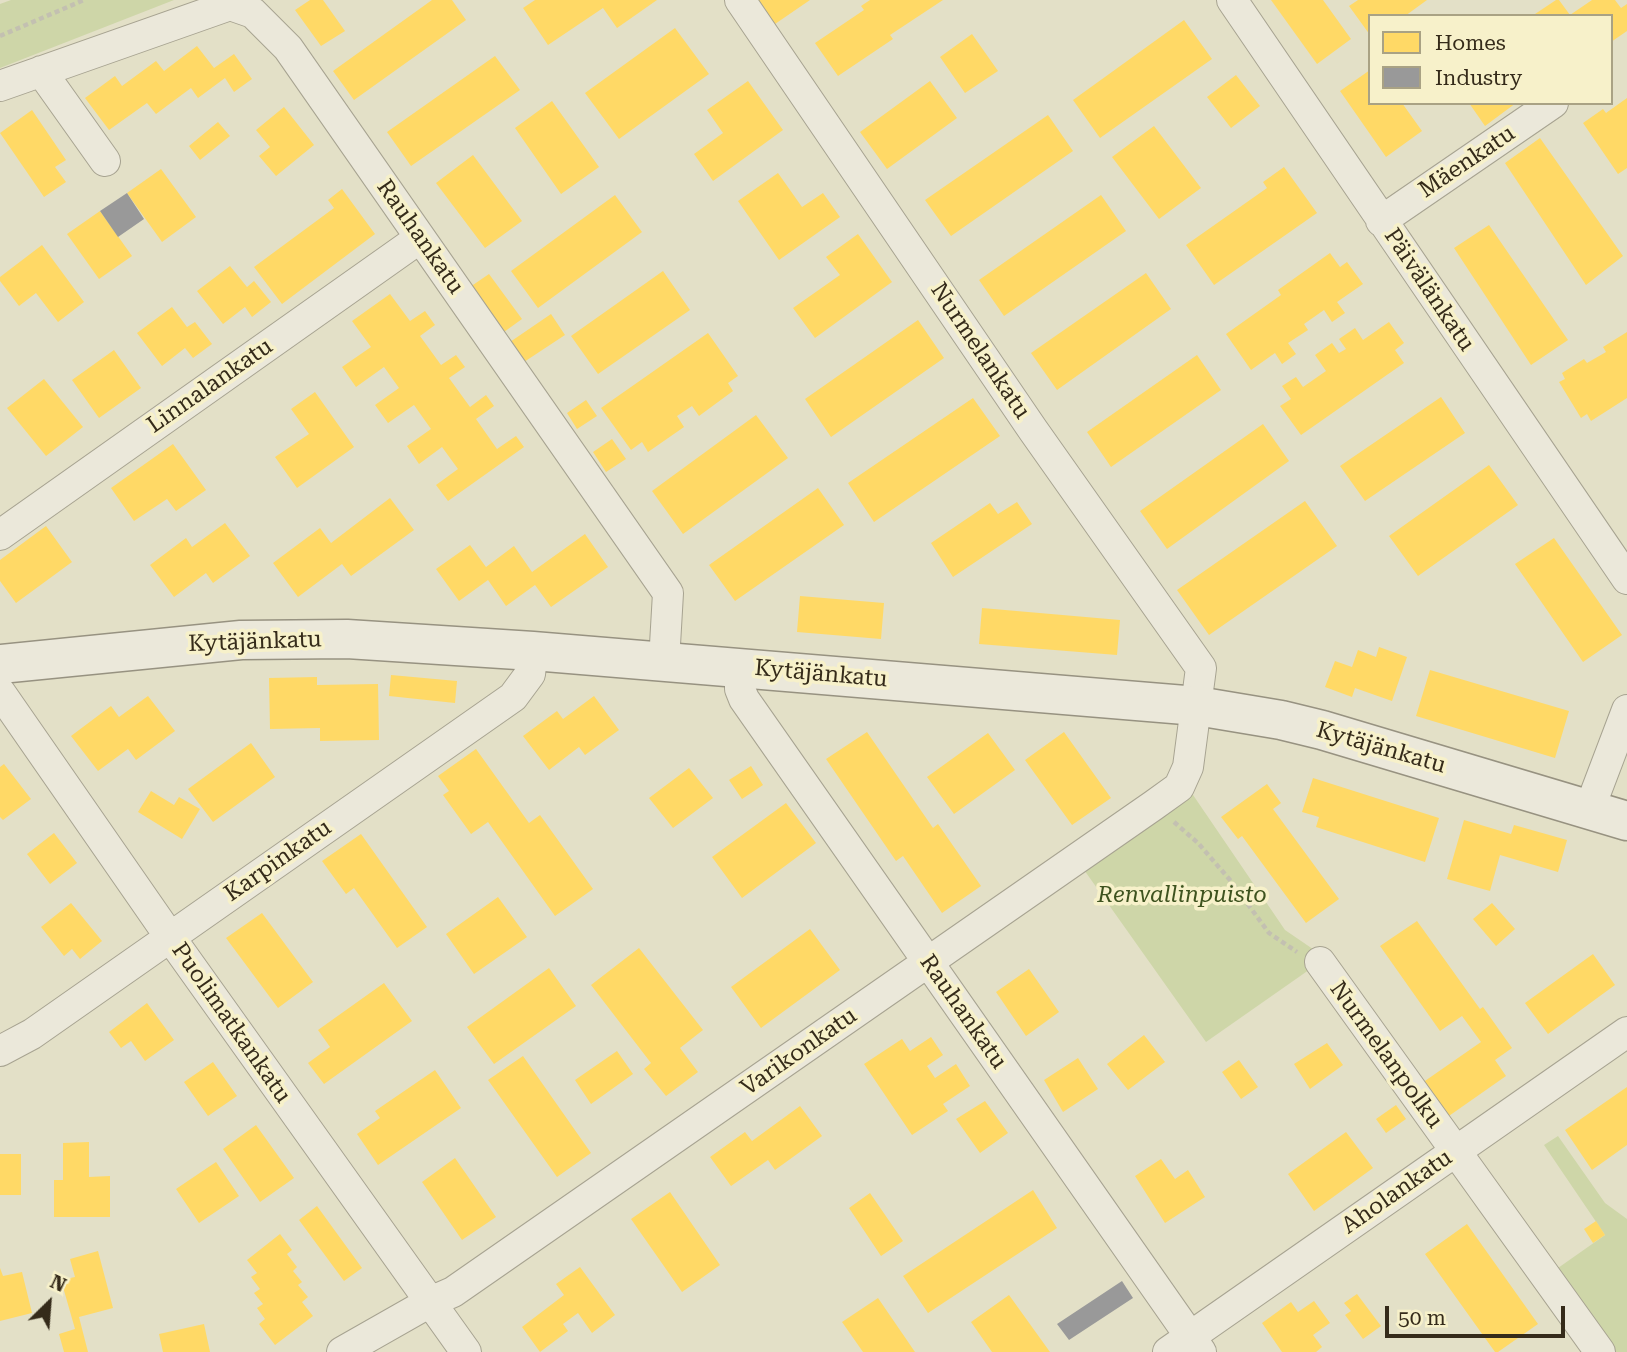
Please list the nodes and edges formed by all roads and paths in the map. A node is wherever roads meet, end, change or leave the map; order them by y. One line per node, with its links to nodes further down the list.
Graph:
1 (84, 0): 4 (path)
2 (740, 0): 18 (street, Nurmelankatu)
3 (1232, 0): 9 (street, Päivälänkatu)
4 (0, 36)
5 (41, 71): 6 (street, Rauhankatu); 8 (street); 10 (street, Rauhankatu)
6 (0, 86)
7 (1550, 105): 9 (street, Mäenkatu)
8 (105, 161)
9 (1381, 220): 12 (street, Päivälänkatu)
10 (420, 238): 11 (street, Linnalankatu); 14 (street, Rauhankatu)
11 (0, 535)
12 (1627, 579)
13 (533, 652): 14 (street, Kytäjänkatu); 15 (street, Kytäjänkatu); 23 (street, Karpinkatu)
14 (663, 662): 16 (street, Kytäjänkatu)
15 (0, 664)
16 (740, 668): 18 (street, Kytäjänkatu); 25 (street, Rauhankatu)
17 (0, 692): 23 (street, Puolimatkankatu)
18 (1197, 706): 20 (street, Varikonkatu); 21 (street, Kytäjänkatu)
19 (1627, 710): 21 (street)
20 (1154, 805): 24 (path); 25 (street, Varikonkatu)
21 (1589, 810): 22 (street, Kytäjänkatu)
22 (1627, 821)
23 (170, 937): 27 (street, Karpinkatu); 29 (street, Puolimatkankatu)
24 (1320, 962): 28 (street, Nurmelanpolku)
25 (927, 963): 29 (street, Varikonkatu); 30 (street, Rauhankatu)
26 (1627, 1032): 28 (street, Aholankatu)
27 (0, 1051)
28 (1456, 1150): 30 (street, Aholankatu); 33 (street, Nurmelanpolku)
29 (430, 1303): 31 (street, Varikonkatu); 32 (street, Puolimatkankatu)
30 (1186, 1347)
31 (342, 1352)
32 (466, 1352)
33 (1600, 1352)

